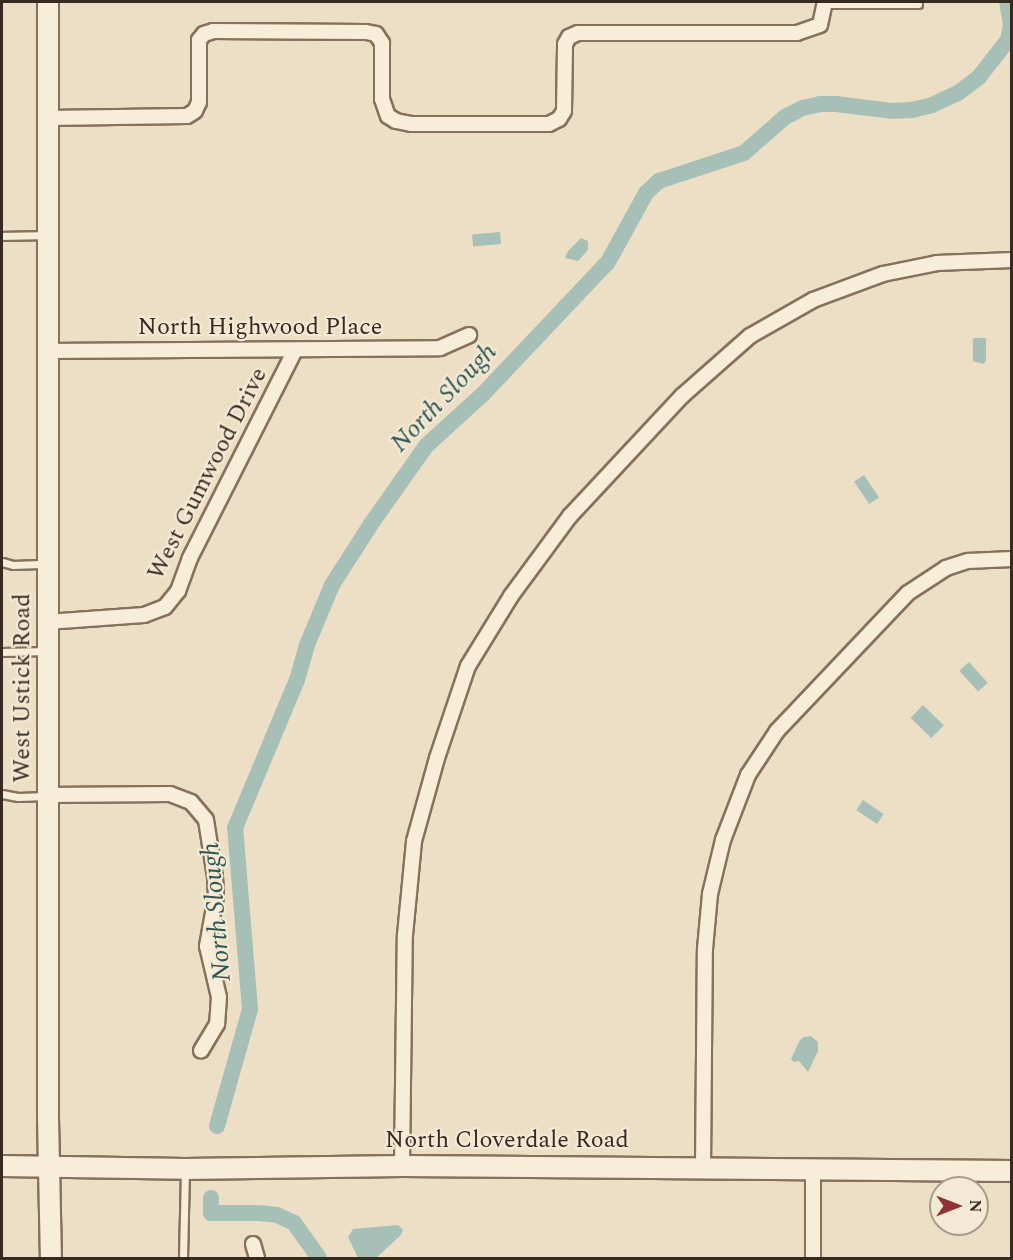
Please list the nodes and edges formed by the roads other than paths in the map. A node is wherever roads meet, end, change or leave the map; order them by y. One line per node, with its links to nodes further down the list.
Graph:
1 (48, 2): 4 (main road, West Ustick Road)
2 (824, 3): 3 (lane); 4 (street)
3 (918, 4)
4 (48, 118): 5 (main road, West Ustick Road)
5 (47, 235): 6 (lane); 10 (main road, West Ustick Road)
6 (2, 236)
7 (1011, 260): 22 (street)
8 (469, 335): 9 (street, North Highwood Place)
9 (295, 350): 10 (street, North Highwood Place); 14 (street, West Gumwood Drive)
10 (47, 351): 13 (main road, West Ustick Road)
11 (1011, 559): 23 (street)
12 (2, 562): 13 (lane)
13 (48, 564): 14 (main road, West Ustick Road)
14 (48, 622): 16 (main road, West Ustick Road)
15 (3, 650): 16 (lane)
16 (47, 651): 18 (main road, West Ustick Road)
17 (2, 794): 18 (lane)
18 (48, 795): 19 (street); 21 (main road, West Ustick Road)
19 (201, 1051)
20 (2, 1166): 21 (main road, North Cloverdale Road)
21 (49, 1166): 25 (main road, North Cloverdale Road); 28 (main road, West Ustick Road)
22 (402, 1166): 23 (main road, North Cloverdale Road); 25 (main road, North Cloverdale Road)
23 (703, 1167): 24 (main road, North Cloverdale Road)
24 (813, 1168): 26 (main road, North Cloverdale Road); 31 (street)
25 (185, 1169): 29 (lane)
26 (1011, 1171)
27 (253, 1244): 30 (street)
28 (51, 1258)
29 (183, 1258)
30 (257, 1258)
31 (813, 1258)

